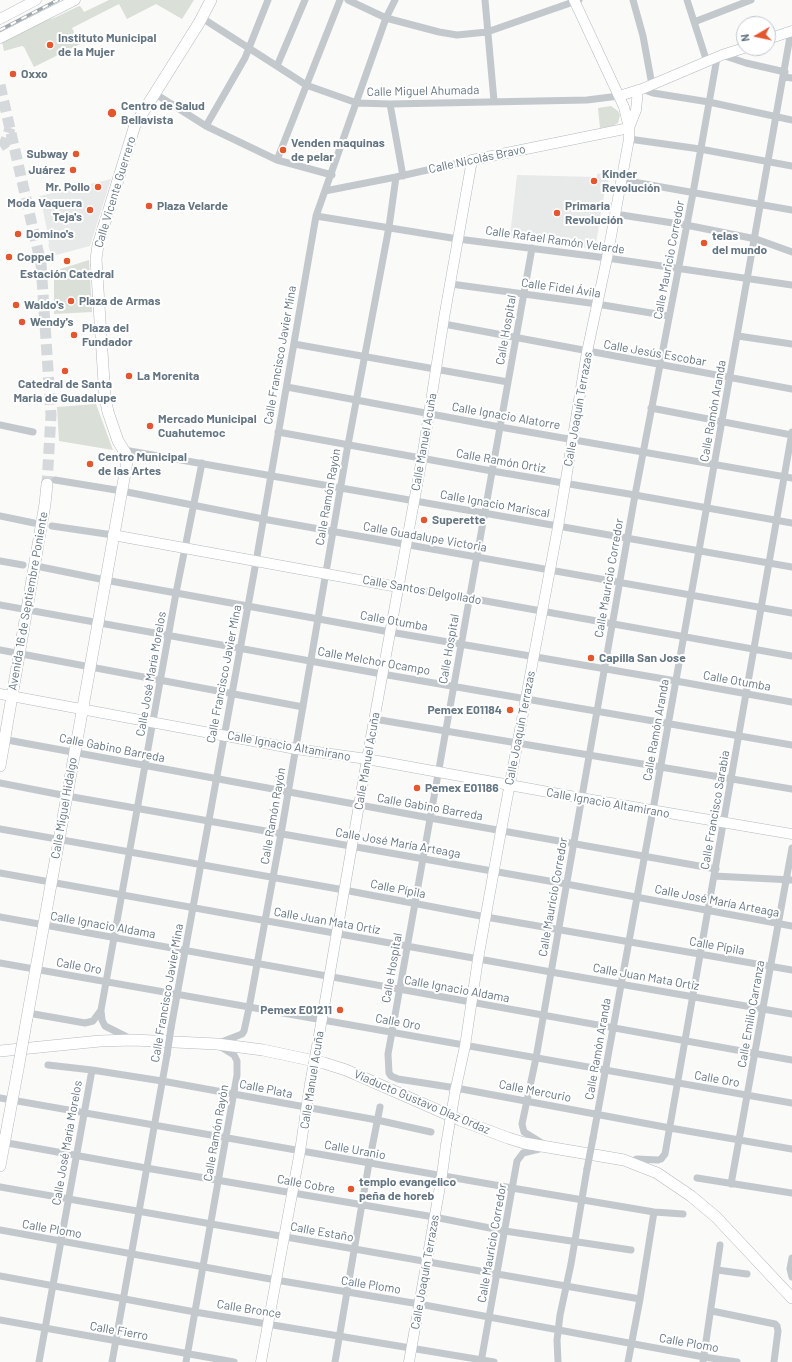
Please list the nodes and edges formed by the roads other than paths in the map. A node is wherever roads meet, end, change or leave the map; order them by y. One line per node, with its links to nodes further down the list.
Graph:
1 (36, 0): 16 (street)
2 (75, 0): 21 (street)
3 (211, 0): 14 (main road, Calle Vicente Guerrero)
4 (268, 0): 22 (street)
5 (305, 0): 25 (street)
6 (340, 0): 28 (street)
7 (348, 0): 15 (street)
8 (394, 0): 15 (street, Calle Francisco Javier Mina)
9 (485, 0): 19 (street)
10 (633, 0): 29 (street)
11 (687, 0): 17 (street, Calle Mauricio Corredor)
12 (751, 0): 17 (street)
13 (576, 1): 19 (street); 32 (street, Calle Joaquín Terrazas)
14 (202, 18): 22 (street, Calle Miguel Ahumada); 31 (main road, Calle Vicente Guerrero)
15 (386, 18): 19 (street); 35 (street, Calle Francisco Javier Mina)
16 (0, 19)
17 (694, 22): 24 (street, Calle Mauricio Corredor)
18 (792, 31): 20 (street); 26 (street, Calle Ramón Aranda)
19 (488, 32): 33 (street)
20 (776, 36)
21 (0, 38)
22 (249, 48): 25 (street, Calle Miguel Ahumada); 39 (street)
23 (736, 51): 24 (street)
24 (715, 58): 26 (street); 29 (street); 34 (street, Calle Mauricio Corredor)
25 (277, 66): 28 (street, Calle Miguel Ahumada)
26 (785, 74): 27 (street); 37 (street, Calle Ramón Aranda)
27 (792, 78)
28 (306, 84): 35 (street, Calle Miguel Ahumada); 43 (street)
29 (652, 85): 30 (street)
30 (640, 90): 32 (street); 34 (street); 40 (street)
31 (154, 93): 39 (street); 94 (main road, Calle Vicente Guerrero)
32 (619, 96): 33 (street, Calle Miguel Ahumada); 40 (street, Calle Joaquín Terrazas)
33 (494, 101): 36 (street, Calle Miguel Ahumada)
34 (709, 102): 37 (street); 42 (street, Calle Mauricio Corredor)
35 (357, 103): 36 (street, Calle Miguel Ahumada); 47 (street, Calle Francisco Javier Mina)
36 (390, 104): 48 (street, Calle Ramón Rayón)
37 (776, 116): 38 (street); 45 (street, Calle Ramón Aranda)
38 (792, 120)
39 (206, 126): 43 (street)
40 (629, 128): 41 (street, Calle Joaquín Terrazas); 44 (street, Calle Nicolás Bravo)
41 (629, 139): 42 (street); 49 (street, Calle Joaquín Terrazas)
42 (700, 149): 45 (street); 51 (street, Calle Mauricio Corredor)
43 (277, 160): 47 (street)
44 (472, 160): 48 (street, Calle Nicolás Bravo); 58 (street, Calle Manuel Acuña)
45 (768, 161): 46 (street); 52 (street, Calle Ramón Aranda)
46 (792, 166)
47 (332, 175): 50 (street, Calle Francisco Javier Mina)
48 (400, 177): 50 (street, Calle Nicolás Bravo); 57 (street, Calle Ramón Rayón)
49 (622, 180): 51 (street); 54 (street, Calle Joaquín Terrazas)
50 (326, 191): 55 (street, Calle Francisco Javier Mina)
51 (693, 193): 52 (street); 56 (street, Calle Mauricio Corredor)
52 (761, 205): 53 (street); 59 (street, Calle Ramón Aranda)
53 (792, 210)
54 (615, 214): 56 (street); 62 (street, Calle Joaquín Terrazas)
55 (316, 216): 57 (street, Calle Rafael Ramón Velarde); 73 (street, Calle Francisco Javier Mina)
56 (686, 225): 59 (street); 63 (street, Calle Mauricio Corredor)
57 (389, 228): 58 (street, Calle Rafael Ramón Velarde); 76 (street, Calle Ramón Rayón)
58 (458, 239): 60 (street, Calle Rafael Ramón Velarde); 65 (street, Calle Manuel Acuña)
59 (756, 239): 61 (street); 64 (street, Calle Ramón Aranda)
60 (532, 248): 62 (street, Calle Rafael Ramón Velarde); 67 (street, Calle Hospital)
61 (792, 252)
62 (607, 258): 63 (street, Calle Rafael Ramón Velarde); 68 (street, Calle Joaquín Terrazas)
63 (678, 269): 64 (street, Calle Rafael Ramón Velarde); 69 (street, Calle Mauricio Corredor)
64 (748, 278): 66 (street, Calle Rafael Ramón Velarde); 71 (street, Calle Ramón Aranda)
65 (451, 284): 67 (street, Calle Fidel Ávila); 70 (street, Calle Manuel Acuña)
66 (792, 285)
67 (524, 294): 68 (street, Calle Fidel Ávila); 72 (street, Calle Hospital)
68 (597, 304): 69 (street, Calle Fidel Ávila); 75 (street, Calle Joaquín Terrazas)
69 (669, 316): 77 (street, Calle Mauricio Corredor)
70 (444, 324): 72 (street, Calle Jesús Escobar); 78 (street, Calle Manuel Acuña)
71 (738, 336): 74 (street); 79 (street, Calle Ramón Aranda)
72 (516, 337): 75 (street, Calle Jesús Escobar); 80 (street, Calle Hospital)
73 (294, 344): 76 (street); 81 (street, Calle Francisco Javier Mina)
74 (792, 344)
75 (587, 352): 77 (street, Calle Jesús Escobar); 92 (street, Calle Joaquín Terrazas)
76 (364, 356): 78 (street); 83 (street, Calle Ramón Rayón)
77 (660, 365): 79 (street, Calle Jesús Escobar); 84 (street, Calle Mauricio Corredor)
78 (437, 368): 80 (street); 85 (street, Calle Manuel Acuña)
79 (730, 378): 82 (street, Calle Jesús Escobar); 86 (street, Calle Ramón Aranda)
80 (508, 382): 88 (street, Calle Hospital)
81 (287, 387): 83 (street, Calle Ignacio Alatorre); 90 (street, Calle Francisco Javier Mina)
82 (792, 389)
83 (356, 400): 85 (street, Calle Ignacio Alatorre); 93 (street, Calle Ramón Rayón)
84 (651, 408): 86 (street); 95 (street, Calle Mauricio Corredor)
85 (429, 413): 88 (street, Calle Ignacio Alatorre); 96 (street, Calle Manuel Acuña)
86 (722, 422): 91 (street); 98 (street, Calle Ramón Aranda)
87 (0, 425): 89 (street)
88 (500, 427): 92 (street, Calle Ignacio Alatorre); 99 (street, Calle Hospital)
89 (33, 432)
90 (278, 432): 93 (street, Calle Ramón Ortiz); 100 (street, Calle Francisco Javier Mina)
91 (792, 434): 101 (street, Calle Francisco Sarabia)
92 (573, 439): 95 (street, Calle Ignacio Alatorre); 103 (street, Calle Joaquín Terrazas)
93 (348, 445): 96 (street, Calle Ramón Ortiz); 104 (street, Calle Ramón Rayón)
94 (124, 450): 97 (street, Calle Ignacio Mariscal); 105 (main road, Calle Miguel Hidalgo)
95 (643, 452): 98 (street, Calle Ignacio Alatorre); 106 (street, Calle Mauricio Corredor)
96 (422, 458): 99 (street, Calle Ramón Ortiz); 107 (street, Calle Manuel Acuña)
97 (202, 462): 100 (street, Calle Ignacio Mariscal); 108 (street, Calle José María Morelos)
98 (714, 464): 101 (street, Calle Ignacio Alatorre); 109 (street, Calle Ramón Aranda)
99 (492, 471): 103 (street, Calle Ramón Ortiz); 110 (street, Calle Hospital)
100 (270, 476): 104 (street, Calle Ignacio Mariscal); 112 (street, Calle Francisco Javier Mina)
101 (788, 477): 113 (street, Calle Francisco Sarabia)
102 (51, 482): 105 (street, Calle Guadalupe Victoria); 142 (main road, Avenida 16 de Septiembre Poniente)
103 (565, 483): 106 (street, Calle Ramón Ortiz); 117 (street, Calle Joaquín Terrazas)
104 (341, 488): 107 (street, Calle Ignacio Mariscal); 118 (street, Calle Ramón Rayón)
105 (122, 491): 108 (street, Calle Guadalupe Victoria); 119 (main road, Calle Miguel Hidalgo)
106 (635, 495): 109 (street, Calle Ramón Ortiz); 120 (street, Calle Mauricio Corredor)
107 (414, 501): 110 (street, Calle Ignacio Mariscal); 121 (street, Calle Manuel Acuña)
108 (194, 505): 112 (street, Calle Guadalupe Victoria); 122 (street, Calle José María Morelos)
109 (706, 508): 113 (street, Calle Ramón Ortiz); 123 (street, Calle Ramón Aranda)
110 (484, 514): 117 (street, Calle Ignacio Mariscal); 124 (street, Calle Hospital)
111 (0, 516): 114 (street)
112 (263, 519): 118 (street, Calle Guadalupe Victoria); 126 (street, Calle Francisco Javier Mina)
113 (777, 520): 115 (street, Calle Ramón Ortiz); 127 (street, Calle Francisco Sarabia)
114 (34, 523)
115 (792, 523)
116 (52, 526): 119 (street, Calle Santos Delgollado)
117 (558, 527): 120 (street, Calle Ignacio Mariscal); 131 (street, Calle Joaquín Terrazas)
118 (333, 532): 121 (street, Calle Guadalupe Victoria); 132 (street, Calle Ramón Rayón)
119 (114, 535): 122 (street, Calle Santos Delgollado); 133 (main road, Calle Miguel Hidalgo)
120 (628, 538): 123 (street, Calle Ignacio Mariscal); 134 (street, Calle Mauricio Corredor)
121 (406, 545): 124 (street, Calle Guadalupe Victoria); 135 (street, Calle Manuel Acuña)
122 (185, 548): 126 (street, Calle Santos Delgollado); 136 (street, Calle José María Morelos)
123 (699, 551): 127 (street, Calle Ignacio Mariscal); 137 (street, Calle Ramón Aranda)
124 (477, 557): 131 (street, Calle Guadalupe Victoria); 138 (street, Calle Hospital)
125 (0, 561): 128 (street)
126 (256, 562): 132 (street, Calle Santos Delgollado); 140 (street, Calle Francisco Javier Mina)
127 (770, 563): 130 (street, Calle Ignacio Mariscal); 141 (street, Calle Francisco Sarabia)
128 (23, 565)
129 (41, 567): 133 (street, Calle Otumba)
130 (792, 567)
131 (550, 571): 134 (street, Calle Guadalupe Victoria); 143 (street, Calle Joaquín Terrazas)
132 (326, 574): 135 (street, Calle Santos Delgollado); 145 (street, Calle Ramón Rayón)
133 (105, 580): 136 (street, Calle Otumba); 146 (main road, Calle Miguel Hidalgo)
134 (619, 582): 137 (street, Calle Guadalupe Victoria); 147 (street, Calle Mauricio Corredor)
135 (398, 587): 138 (street, Calle Santos Delgollado); 148 (street, Calle Manuel Acuña)
136 (176, 593): 140 (street, Calle Otumba); 149 (street, Calle José María Morelos)
137 (691, 596): 141 (street, Calle Guadalupe Victoria); 150 (street, Calle Ramón Aranda)
138 (469, 598): 143 (street, Calle Santos Delgollado); 151 (street, Calle Hospital)
139 (0, 605): 142 (street, Calle Melchor Ocampo)
140 (248, 606): 145 (street, Calle Otumba); 152 (street, Calle Francisco Javier Mina)
141 (762, 608): 144 (street, Calle Guadalupe Victoria); 154 (street, Calle Francisco Sarabia)
142 (27, 610): 146 (street, Calle Melchor Ocampo); 155 (main road, Avenida 16 de Septiembre Poniente)
143 (542, 612): 147 (street, Calle Santos Delgollado); 156 (street, Calle Joaquín Terrazas)
144 (792, 613)
145 (318, 618): 148 (street, Calle Otumba); 158 (street, Calle Ramón Rayón)
146 (98, 622): 149 (street, Calle Melchor Ocampo); 159 (main road, Calle Miguel Hidalgo)
147 (612, 624): 150 (street, Calle Santos Delgollado); 160 (street, Calle Mauricio Corredor)
148 (390, 632): 151 (street, Calle Otumba); 161 (street, Calle Manuel Acuña)
149 (169, 635): 152 (street, Calle Melchor Ocampo); 162 (street, Calle José María Morelos)
150 (684, 637): 154 (street, Calle Santos Delgollado); 163 (street, Calle Ramón Aranda)
151 (461, 644): 156 (street, Calle Otumba); 164 (street, Calle Hospital)
152 (240, 648): 158 (street, Calle Melchor Ocampo); 165 (street, Calle Francisco Javier Mina)
153 (0, 650): 155 (street)
154 (755, 650): 157 (street, Calle Santos Delgollado); 166 (street, Calle Francisco Sarabia)
155 (19, 654): 159 (street); 168 (main road, Avenida 16 de Septiembre Poniente)
156 (534, 656): 160 (street, Calle Otumba); 169 (street, Calle Joaquín Terrazas)
157 (792, 656)
158 (311, 661): 161 (street, Calle Melchor Ocampo); 171 (street, Calle Ramón Rayón)
159 (89, 667): 162 (street); 172 (main road, Calle Miguel Hidalgo)
160 (605, 669): 163 (street, Calle Otumba); 173 (street, Calle Mauricio Corredor)
161 (382, 674): 164 (street, Calle Melchor Ocampo); 174 (street, Calle Manuel Acuña)
162 (161, 680): 165 (street); 175 (street, Calle José María Morelos)
163 (676, 681): 166 (street, Calle Otumba); 176 (street, Calle Ramón Aranda)
164 (454, 687): 169 (street, Calle Melchor Ocampo); 177 (street, Calle Hospital)
165 (232, 693): 171 (street); 178 (street, Calle Francisco Javier Mina)
166 (746, 693): 170 (street, Calle Otumba); 179 (street, Calle Francisco Sarabia)
167 (0, 694): 168 (street, Calle Ignacio Altamirano)
168 (12, 696): 172 (street, Calle Ignacio Altamirano); 180 (main road, Avenida 16 de Septiembre Poniente)
169 (526, 699): 173 (street, Calle Melchor Ocampo); 181 (street, Calle Joaquín Terrazas)
170 (792, 702)
171 (303, 707): 183 (street, Calle Ramón Rayón)
172 (82, 709): 175 (street, Calle Ignacio Altamirano); 184 (main road, Calle Miguel Hidalgo)
173 (597, 711): 176 (street, Calle Melchor Ocampo); 185 (street, Calle Mauricio Corredor)
174 (374, 719): 177 (street); 186 (street, Calle Manuel Acuña)
175 (154, 722): 178 (street, Calle Ignacio Altamirano); 187 (street, Calle José María Morelos)
176 (668, 724): 179 (street, Calle Melchor Ocampo); 189 (street, Calle Ramón Aranda)
177 (446, 730): 181 (street); 190 (street, Calle Hospital)
178 (224, 735): 183 (street, Calle Ignacio Altamirano); 191 (street, Calle Francisco Javier Mina)
179 (739, 736): 182 (street, Calle Melchor Ocampo); 192 (street, Calle Francisco Sarabia)
180 (2, 739): 184 (street, Calle Gabino Barreda); 188 (main road, Avenida 16 de Septiembre Poniente)
181 (518, 742): 185 (street); 194 (street, Calle Joaquín Terrazas)
182 (792, 745)
183 (296, 749): 186 (street, Calle Ignacio Altamirano); 196 (street, Calle Ramón Rayón)
184 (74, 752): 187 (street, Calle Gabino Barreda); 197 (main road, Calle Miguel Hidalgo)
185 (589, 755): 189 (street); 198 (street, Calle Mauricio Corredor)
186 (367, 759): 190 (street, Calle Ignacio Altamirano); 199 (street, Calle Manuel Acuña)
187 (146, 765): 191 (street, Calle Gabino Barreda); 200 (street, Calle José María Morelos)
188 (0, 766)
189 (661, 767): 192 (street); 201 (street, Calle Ramón Aranda)
190 (438, 772): 194 (street, Calle Ignacio Altamirano); 202 (street, Calle Hospital)
191 (216, 779): 196 (street, Calle Gabino Barreda); 203 (street, Calle Francisco Javier Mina)
192 (732, 779): 195 (street); 204 (street, Calle Francisco Sarabia)
193 (0, 784): 197 (street, Calle José María Arteaga)
194 (510, 786): 198 (street, Calle Ignacio Altamirano); 206 (street, Calle Joaquín Terrazas)
195 (792, 789)
196 (288, 793): 199 (street, Calle Gabino Barreda); 207 (street, Calle Ramón Rayón)
197 (66, 796): 200 (street, Calle José María Arteaga); 209 (main road, Calle Miguel Hidalgo)
198 (581, 798): 201 (street, Calle Ignacio Altamirano); 210 (street, Calle Mauricio Corredor)
199 (359, 805): 202 (street, Calle Gabino Barreda); 211 (street, Calle Manuel Acuña)
200 (138, 809): 203 (street, Calle José María Arteaga); 213 (street, Calle José María Morelos)
201 (653, 810): 204 (street, Calle Ignacio Altamirano); 214 (street, Calle Ramón Aranda)
202 (430, 818): 206 (street, Calle Gabino Barreda); 215 (street, Calle Hospital)
203 (210, 822): 207 (street, Calle José María Arteaga); 216 (street, Calle Francisco Javier Mina)
204 (725, 822): 208 (street, Calle Ignacio Altamirano); 218 (street, Calle Francisco Sarabia)
205 (0, 829): 209 (street, Calle Pípila)
206 (501, 831): 210 (street, Calle Gabino Barreda); 217 (street, Calle Joaquín Terrazas)
207 (281, 834): 211 (street, Calle José María Arteaga); 220 (street, Calle Ramón Rayón)
208 (792, 834)
209 (58, 840): 213 (street, Calle Pípila); 222 (main road, Calle Miguel Hidalgo)
210 (573, 843): 214 (street, Calle Gabino Barreda); 223 (street, Calle Mauricio Corredor)
211 (352, 846): 215 (street, Calle José María Arteaga); 224 (street, Calle Manuel Acuña)
212 (792, 848): 221 (street, Calle Emilio Carranza)
213 (130, 852): 216 (street, Calle Pípila); 225 (street, Calle José María Morelos)
214 (645, 857): 218 (street, Calle Gabino Barreda); 226 (street, Calle Ramón Aranda)
215 (423, 859): 217 (street, Calle José María Arteaga); 227 (street, Calle Hospital)
216 (202, 864): 220 (street, Calle Pípila); 228 (street, Calle Francisco Javier Mina)
217 (494, 872): 223 (street, Calle José María Arteaga); 231 (street, Calle Joaquín Terrazas)
218 (715, 872): 221 (street, Calle Gabino Barreda); 229 (street, Calle Francisco Sarabia)
219 (0, 873): 222 (street, Calle Juan Mata Ortíz)
220 (273, 878): 224 (street, Calle Pípila); 232 (street, Calle Ramón Rayón)
221 (789, 879): 233 (street, Calle Emilio Carranza)
222 (51, 882): 225 (street, Calle Juan Mata Ortíz); 234 (main road, Calle Miguel Hidalgo)
223 (566, 884): 226 (street, Calle José María Arteaga); 236 (street, Calle Mauricio Corredor)
224 (344, 890): 227 (street, Calle Pípila); 237 (street, Calle Manuel Acuña)
225 (122, 896): 228 (street, Calle Juan Mata Ortíz); 238 (street, Calle José María Morelos)
226 (637, 897): 229 (street, Calle José María Arteaga); 239 (street, Calle Ramón Aranda)
227 (415, 904): 231 (street, Calle Pípila); 240 (street, Calle Hospital)
228 (194, 908): 232 (street, Calle Juan Mata Ortíz); 241 (street, Calle Francisco Javier Mina)
229 (708, 911): 233 (street, Calle José María Arteaga); 242 (street, Calle Francisco Sarabia)
230 (0, 917): 234 (street, Calle Ignacio Aldama)
231 (486, 917): 236 (street, Calle Pípila); 243 (street, Calle Joaquín Terrazas)
232 (265, 921): 237 (street, Calle Juan Mata Ortíz); 245 (street, Calle Ramón Rayón)
233 (778, 924): 235 (street, Calle José María Arteaga); 246 (street, Calle Emilio Carranza)
234 (44, 925): 238 (street, Calle Ignacio Aldama); 247 (main road, Calle Miguel Hidalgo)
235 (792, 926)
236 (558, 930): 239 (street, Calle Pípila); 249 (street, Calle Mauricio Corredor)
237 (336, 934): 240 (street, Calle Juan Mata Ortíz); 250 (street, Calle Manuel Acuña)
238 (115, 938): 241 (street, Calle Ignacio Aldama); 251 (street, Calle José María Morelos)
239 (629, 941): 242 (street, Calle Pípila); 252 (street, Calle Ramón Aranda)
240 (407, 946): 243 (street, Calle Juan Mata Ortíz); 253 (street, Calle Hospital)
241 (185, 951): 245 (street, Calle Ignacio Aldama); 254 (street, Calle Francisco Javier Mina)
242 (700, 954): 246 (street, Calle Pípila); 255 (street, Calle Francisco Sarabia)
243 (478, 959): 249 (street, Calle Juan Mata Ortíz); 256 (street, Calle Joaquín Terrazas)
244 (0, 963): 247 (street, Calle Oro)
245 (258, 964): 250 (street, Calle Ignacio Aldama); 257 (street, Calle Ramón Rayón)
246 (771, 966): 248 (street, Calle Pípila); 258 (street, Calle Emilio Carranza)
247 (36, 969): 251 (street, Calle Oro); 262 (main road, Calle Miguel Hidalgo)
248 (792, 970)
249 (551, 972): 252 (street, Calle Juan Mata Ortíz); 261 (street, Calle Mauricio Corredor)
250 (328, 977): 253 (street, Calle Ignacio Aldama); 263 (street, Calle Manuel Acuña)
251 (106, 982): 254 (street, Calle Oro); 259 (street, Calle José María Morelos)
252 (621, 984): 255 (street, Calle Juan Mata Ortíz); 264 (street, Calle Ramón Aranda)
253 (399, 990): 256 (street, Calle Ignacio Aldama); 265 (street, Calle Hospital)
254 (178, 994): 257 (street, Calle Oro); 278 (street, Calle Francisco Javier Mina, bridge)
255 (692, 997): 258 (street, Calle Juan Mata Ortíz); 267 (street, Calle Francisco Sarabia)
256 (471, 1002): 261 (street, Calle Ignacio Aldama); 269 (street, Calle Joaquín Terrazas)
257 (249, 1008): 263 (street, Calle Oro); 268 (street, Calle Ramón Rayón)
258 (763, 1009): 260 (street, Calle Juan Mata Ortíz); 272 (street, Calle Emilio Carranza)
259 (101, 1010): 262 (street); 266 (street)
260 (792, 1014)
261 (543, 1015): 264 (street, Calle Ignacio Aldama); 273 (street, Calle Mauricio Corredor)
262 (27, 1016): 284 (main road, Calle Miguel Hidalgo, bridge)
263 (321, 1020): 265 (street, Calle Oro); 287 (street, Calle Manuel Acuña, bridge)
264 (613, 1028): 267 (street, Calle Ignacio Aldama); 277 (street, Calle Ramón Aranda)
265 (392, 1032): 269 (street, Calle Oro); 271 (street, Calle Hospital)
266 (133, 1040): 268 (main road, Viaducto Gustavo Díaz Ordaz); 270 (main road, Viaducto Gustavo Díaz Ordaz)
267 (685, 1041): 272 (street, Calle Ignacio Aldama); 279 (street, Calle Francisco Sarabia)
268 (217, 1044): 281 (street, Calle Ramón Rayón); 298 (main road, Viaducto Gustavo Díaz Ordaz)
269 (465, 1046): 273 (street, Calle Oro); 280 (street, Calle Joaquín Terrazas)
270 (0, 1051)
271 (388, 1054): 280 (street, Calle Mercurio)
272 (755, 1054): 274 (street, Calle Ignacio Aldama); 282 (street, Calle Emilio Carranza)
273 (536, 1058): 277 (street, Calle Oro); 285 (street, Calle Mauricio Corredor)
274 (792, 1060)
275 (48, 1065): 276 (street, Calle Plata)
276 (92, 1070): 278 (street, Calle Plata); 289 (street, Calle José María Morelos)
277 (605, 1070): 279 (street, Calle Oro); 290 (street, Calle Ramón Aranda)
278 (162, 1081): 281 (street, Calle Plata); 292 (street, Calle Francisco Javier Mina)
279 (677, 1083): 282 (street, Calle Oro); 293 (street, Calle Francisco Sarabia)
280 (456, 1090): 285 (street, Calle Mercurio); 306 (street, Calle Joaquín Terrazas, bridge)
281 (234, 1094): 287 (street, Calle Plata); 295 (street, Calle Ramón Rayón)
282 (747, 1096): 286 (street, Calle Oro); 296 (street, Calle Emilio Carranza)
283 (0, 1098): 284 (street, Calle Uranio)
284 (11, 1100): 289 (street, Calle Uranio); 297 (main road, Calle Miguel Hidalgo)
285 (527, 1101): 290 (street, Calle Mercurio); 298 (street, Calle Mauricio Corredor)
286 (792, 1103)
287 (307, 1107): 291 (street, Calle Plata); 300 (street, Calle Manuel Acuña)
288 (380, 1107): 291 (street)
289 (84, 1113): 292 (street, Calle Uranio); 301 (street, Calle José María Morelos)
290 (597, 1114): 293 (street, Calle Mercurio); 315 (street, Calle Ramón Aranda, bridge)
291 (377, 1120): 294 (street, Calle Plata); 302 (street)
292 (154, 1125): 295 (street, Calle Uranio); 305 (street, Calle Francisco Javier Mina)
293 (670, 1128): 296 (street, Calle Mercurio); 303 (street, Calle Francisco Sarabia)
294 (431, 1132)
295 (227, 1138): 300 (street, Calle Uranio); 308 (street, Calle Ramón Rayón)
296 (740, 1139): 299 (street, Calle Mercurio); 309 (street, Calle Emilio Carranza)
297 (2, 1142): 301 (street, Calle Cobre); 304 (main road, Calle Miguel Hidalgo)
298 (547, 1146): 303 (main road, Viaducto Gustavo Díaz Ordaz); 311 (street, Calle Mauricio Corredor)
299 (792, 1148)
300 (300, 1151): 302 (street, Calle Uranio); 312 (street, Calle Manuel Acuña)
301 (76, 1156): 305 (street, Calle Cobre); 314 (street, Calle José María Morelos)
302 (368, 1163): 306 (street, Calle Uranio); 316 (street)
303 (632, 1163): 344 (main road, Viaducto Gustavo Díaz Ordaz)
304 (0, 1166)
305 (146, 1168): 308 (street, Calle Cobre); 317 (street, Calle Francisco Javier Mina)
306 (442, 1175): 311 (street, Calle Uranio); 320 (street, Calle Joaquín Terrazas)
307 (697, 1178): 309 (street)
308 (219, 1180): 312 (street, Calle Cobre); 321 (street, Calle Ramón Rayón)
309 (731, 1184): 313 (street)
310 (0, 1187): 314 (street, Calle Estaño)
311 (512, 1188): 315 (street, Calle Uranio); 323 (street, Calle Mauricio Corredor)
312 (292, 1193): 316 (street, Calle Cobre); 324 (street, Calle Manuel Acuña)
313 (792, 1193)
314 (68, 1200): 317 (street, Calle Estaño); 325 (street, Calle José María Morelos)
315 (582, 1200): 318 (street, Calle Uranio); 326 (street, Calle Ramón Aranda)
316 (362, 1205): 320 (street, Calle Cobre); 328 (street)
317 (138, 1212): 321 (street, Calle Estaño); 330 (street, Calle Francisco Javier Mina)
318 (654, 1212): 319 (street, Calle Uranio); 345 (street)
319 (683, 1214)
320 (434, 1217): 323 (street, Calle Cobre); 332 (street, Calle Joaquín Terrazas)
321 (211, 1224): 324 (street, Calle Estaño); 333 (street, Calle Ramón Rayón)
322 (0, 1230): 325 (street, Calle Plomo)
323 (505, 1231): 326 (street, Calle Cobre); 335 (street, Calle Mauricio Corredor)
324 (284, 1236): 328 (street, Calle Estaño); 339 (street, Calle Manuel Acuña)
325 (60, 1242): 330 (street, Calle Plomo); 340 (street, Calle José María Morelos)
326 (575, 1242): 329 (street, Calle Cobre); 341 (street, Calle Ramón Aranda)
327 (720, 1245): 334 (street)
328 (354, 1249): 332 (street, Calle Estaño); 342 (street)
329 (631, 1250)
330 (131, 1254): 333 (street, Calle Plomo); 343 (street, Calle Francisco Javier Mina)
331 (792, 1258): 338 (street)
332 (427, 1261): 335 (street, Calle Estaño); 346 (street, Calle Joaquín Terrazas)
333 (203, 1267): 339 (street, Calle Plomo); 348 (street, Calle Ramón Rayón)
334 (717, 1270): 336 (street); 347 (street)
335 (498, 1274): 341 (street, Calle Estaño); 349 (street, Calle Mauricio Corredor)
336 (747, 1274)
337 (0, 1276): 340 (street, Calle Bronce)
338 (792, 1276)
339 (276, 1280): 342 (street, Calle Plomo); 351 (street, Calle Manuel Acuña)
340 (52, 1285): 343 (street, Calle Bronce); 352 (street, Calle José María Morelos)
341 (567, 1286): 345 (street, Calle Estaño); 353 (street, Calle Ramón Aranda)
342 (348, 1292): 346 (street, Calle Plomo); 354 (street)
343 (123, 1298): 348 (street, Calle Bronce); 355 (street, Calle Francisco Javier Mina)
344 (792, 1298)
345 (640, 1299): 356 (street)
346 (419, 1304): 349 (street, Calle Plomo); 357 (street, Calle Joaquín Terrazas)
347 (712, 1311): 359 (street); 372 (street)
348 (195, 1312): 351 (street, Calle Bronce); 358 (street, Calle Ramón Rayón)
349 (490, 1317): 353 (street, Calle Plomo); 360 (street, Calle Mauricio Corredor)
350 (0, 1320): 352 (street, Calle Fierro)
351 (268, 1324): 354 (street, Calle Bronce); 365 (street, Calle Manuel Acuña)
352 (45, 1328): 355 (street, Calle Fierro); 361 (street, Calle José María Morelos)
353 (558, 1330): 356 (street, Calle Plomo); 369 (street, Calle Ramón Aranda)
354 (340, 1336): 357 (street, Calle Bronce); 366 (street)
355 (116, 1341): 358 (street, Calle Fierro); 362 (street, Calle Francisco Javier Mina)
356 (631, 1344): 359 (street, Calle Plomo); 370 (street)
357 (411, 1348): 360 (street, Calle Bronce); 367 (street, Calle Joaquín Terrazas)
358 (188, 1354): 363 (street, Calle Ramón Rayón); 364 (street, Calle Fierro)
359 (704, 1360): 371 (street, Calle Plomo)
360 (482, 1361): 368 (street, Calle Bronce)
361 (39, 1362)
362 (112, 1362)
363 (186, 1362)
364 (234, 1362)
365 (261, 1362)
366 (335, 1362)
367 (409, 1362)
368 (494, 1362)
369 (558, 1362)
370 (628, 1362)
371 (737, 1362)
372 (774, 1362)

